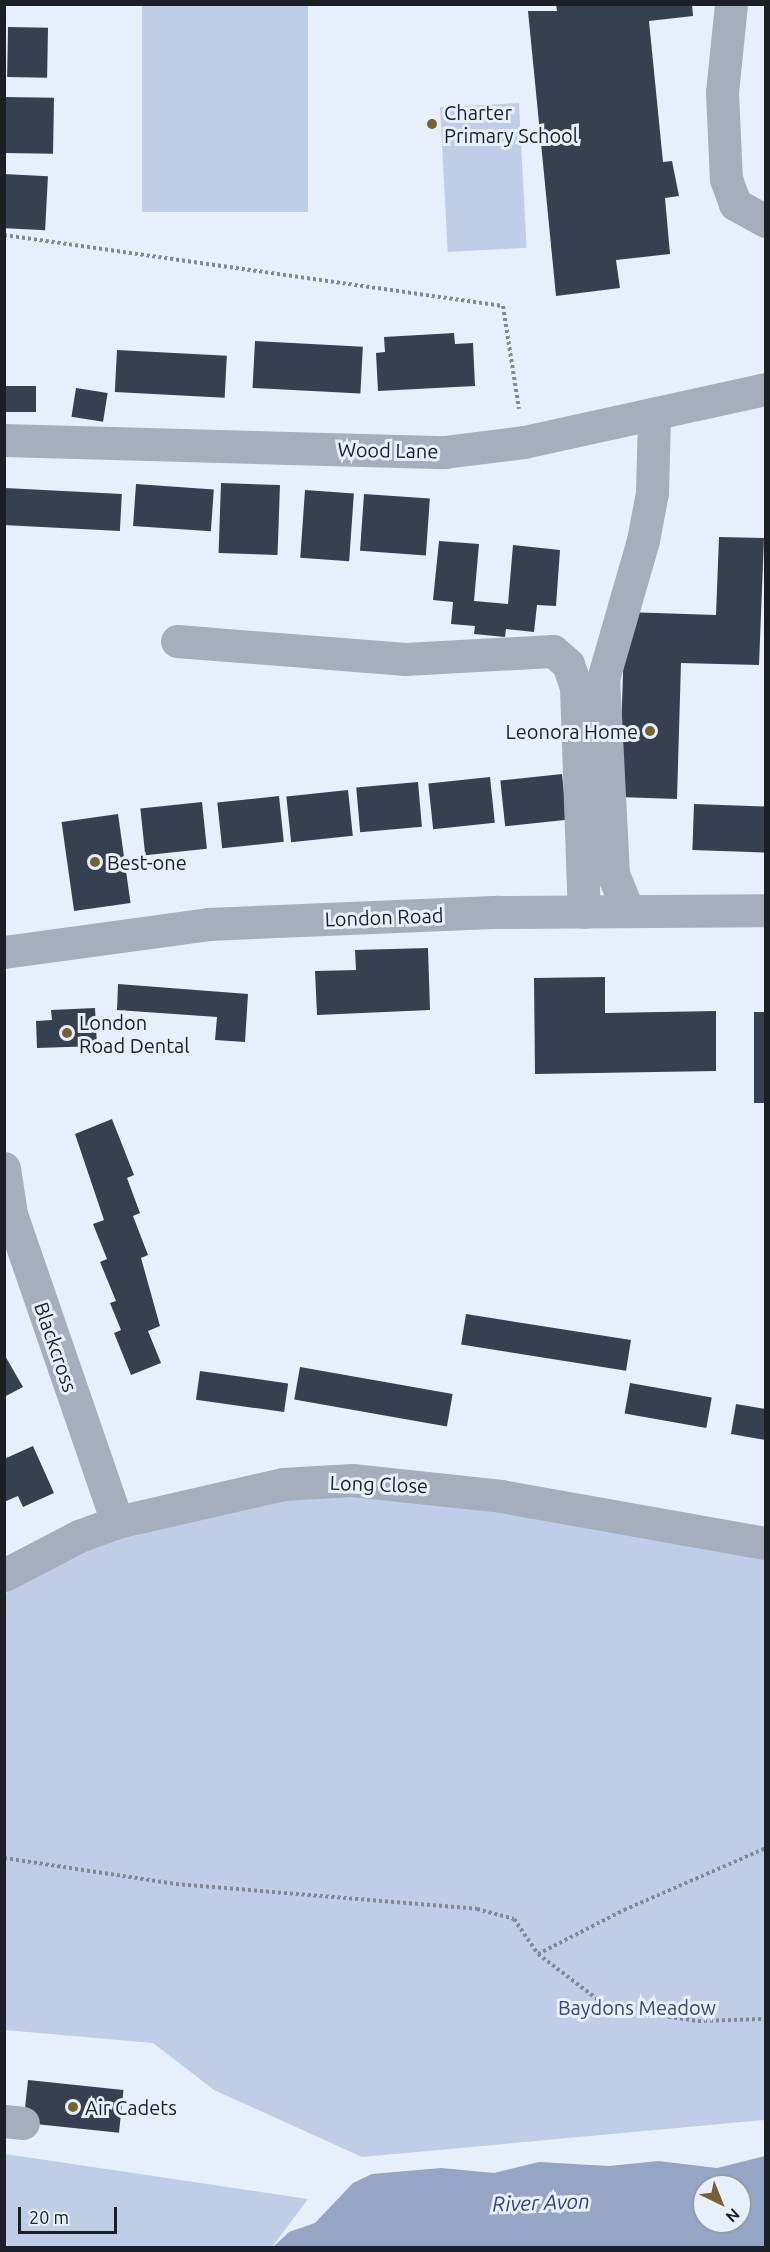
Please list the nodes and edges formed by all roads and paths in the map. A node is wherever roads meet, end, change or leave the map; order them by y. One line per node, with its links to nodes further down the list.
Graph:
1 (731, 4): 2 (street)
2 (765, 222)
3 (4, 235): 7 (path)
4 (765, 389): 5 (street, Wood Lane)
5 (654, 415): 7 (street, Wood Lane); 10 (street)
6 (4, 440): 7 (street, Wood Lane)
7 (524, 442)
8 (177, 641): 11 (street)
9 (765, 910): 10 (street, London Road)
10 (628, 911): 11 (street, London Road)
11 (584, 912): 12 (street, London Road)
12 (4, 952)
13 (4, 1168): 14 (street, Blackcross)
14 (8, 1215): 15 (street, Blackcross)
15 (117, 1522): 16 (street, Long Close); 17 (street, Long Close)
16 (765, 1543)
17 (4, 1575)
18 (765, 1848): 20 (path)
19 (4, 1858): 20 (path)
20 (538, 1954): 21 (path)
21 (765, 2019)

